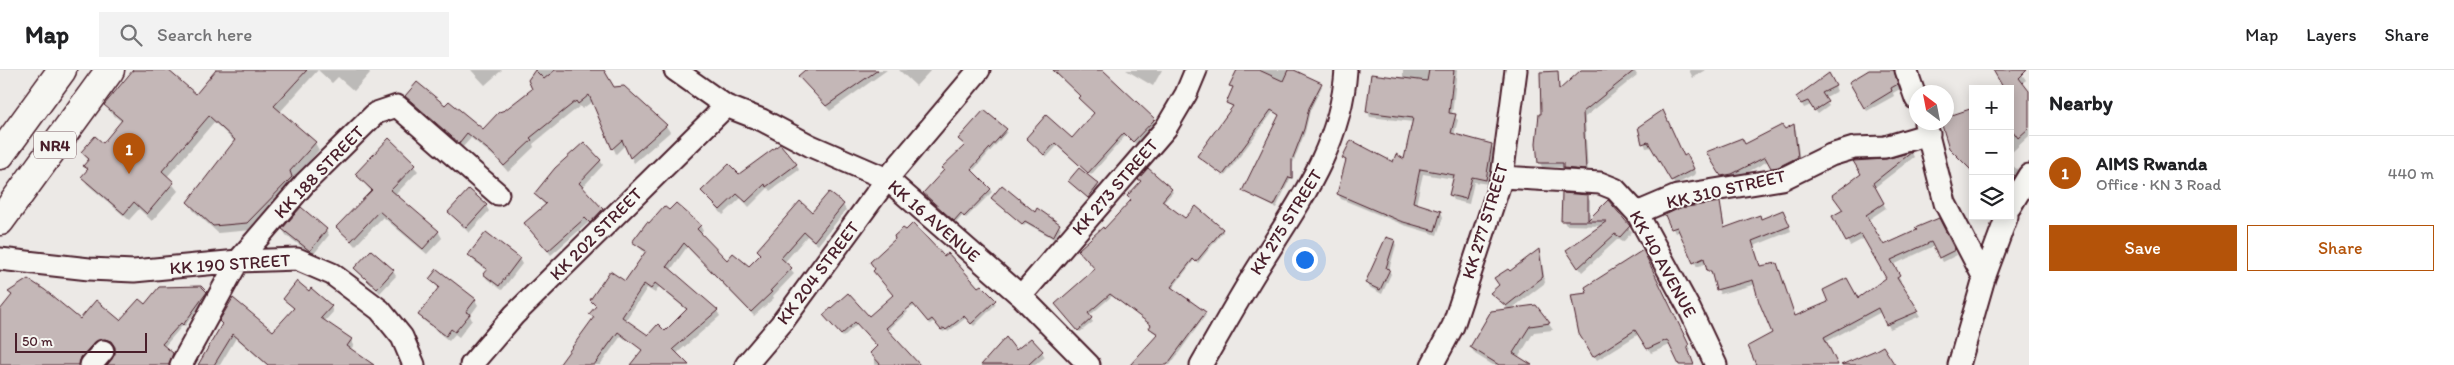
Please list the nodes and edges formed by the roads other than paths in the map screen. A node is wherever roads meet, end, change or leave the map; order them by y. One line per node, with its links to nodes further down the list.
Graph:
1 (62, 70): 13 (highway, NR4)
2 (110, 70): 20 (highway, NR4)
3 (675, 70): 10 (street, KK 16 AVENUE)
4 (1196, 70): 24 (street, KK 273 STREET)
5 (1346, 70): 30 (street, KK 275 STREET)
6 (1516, 70): 15 (street, KK 277 STREET)
7 (1906, 70): 9 (street)
8 (972, 73): 16 (street, KK 204 STREET)
9 (1911, 85)
10 (726, 106): 16 (street, KK 16 AVENUE); 27 (street, KK 202 STREET)
11 (1923, 130): 19 (street, KK 310 STREET)
12 (1927, 130): 23 (street, KK 310 STREET)
13 (0, 155)
14 (2029, 175): 18 (street)
15 (1502, 177): 19 (street, KK 40 AVENUE); 31 (street, KK 277 STREET)
16 (887, 179): 24 (street, KK 16 AVENUE); 28 (street, KK 204 STREET)
17 (498, 194): 22 (street, KK 188 STREET)
18 (2015, 208): 23 (street)
19 (1637, 213): 32 (street, KK 40 AVENUE)
20 (0, 221)
21 (0, 259): 22 (street, KK 190 STREET)
22 (238, 261): 25 (street, KK 188 STREET); 26 (street, KK 190 STREET)
23 (1984, 278): 33 (street)
24 (1021, 296): 29 (street, KK 16 AVENUE)
25 (181, 365)
26 (414, 365)
27 (470, 365)
28 (746, 365)
29 (1089, 365)
30 (1201, 365)
31 (1432, 365)
32 (1716, 365)
33 (1959, 365)

